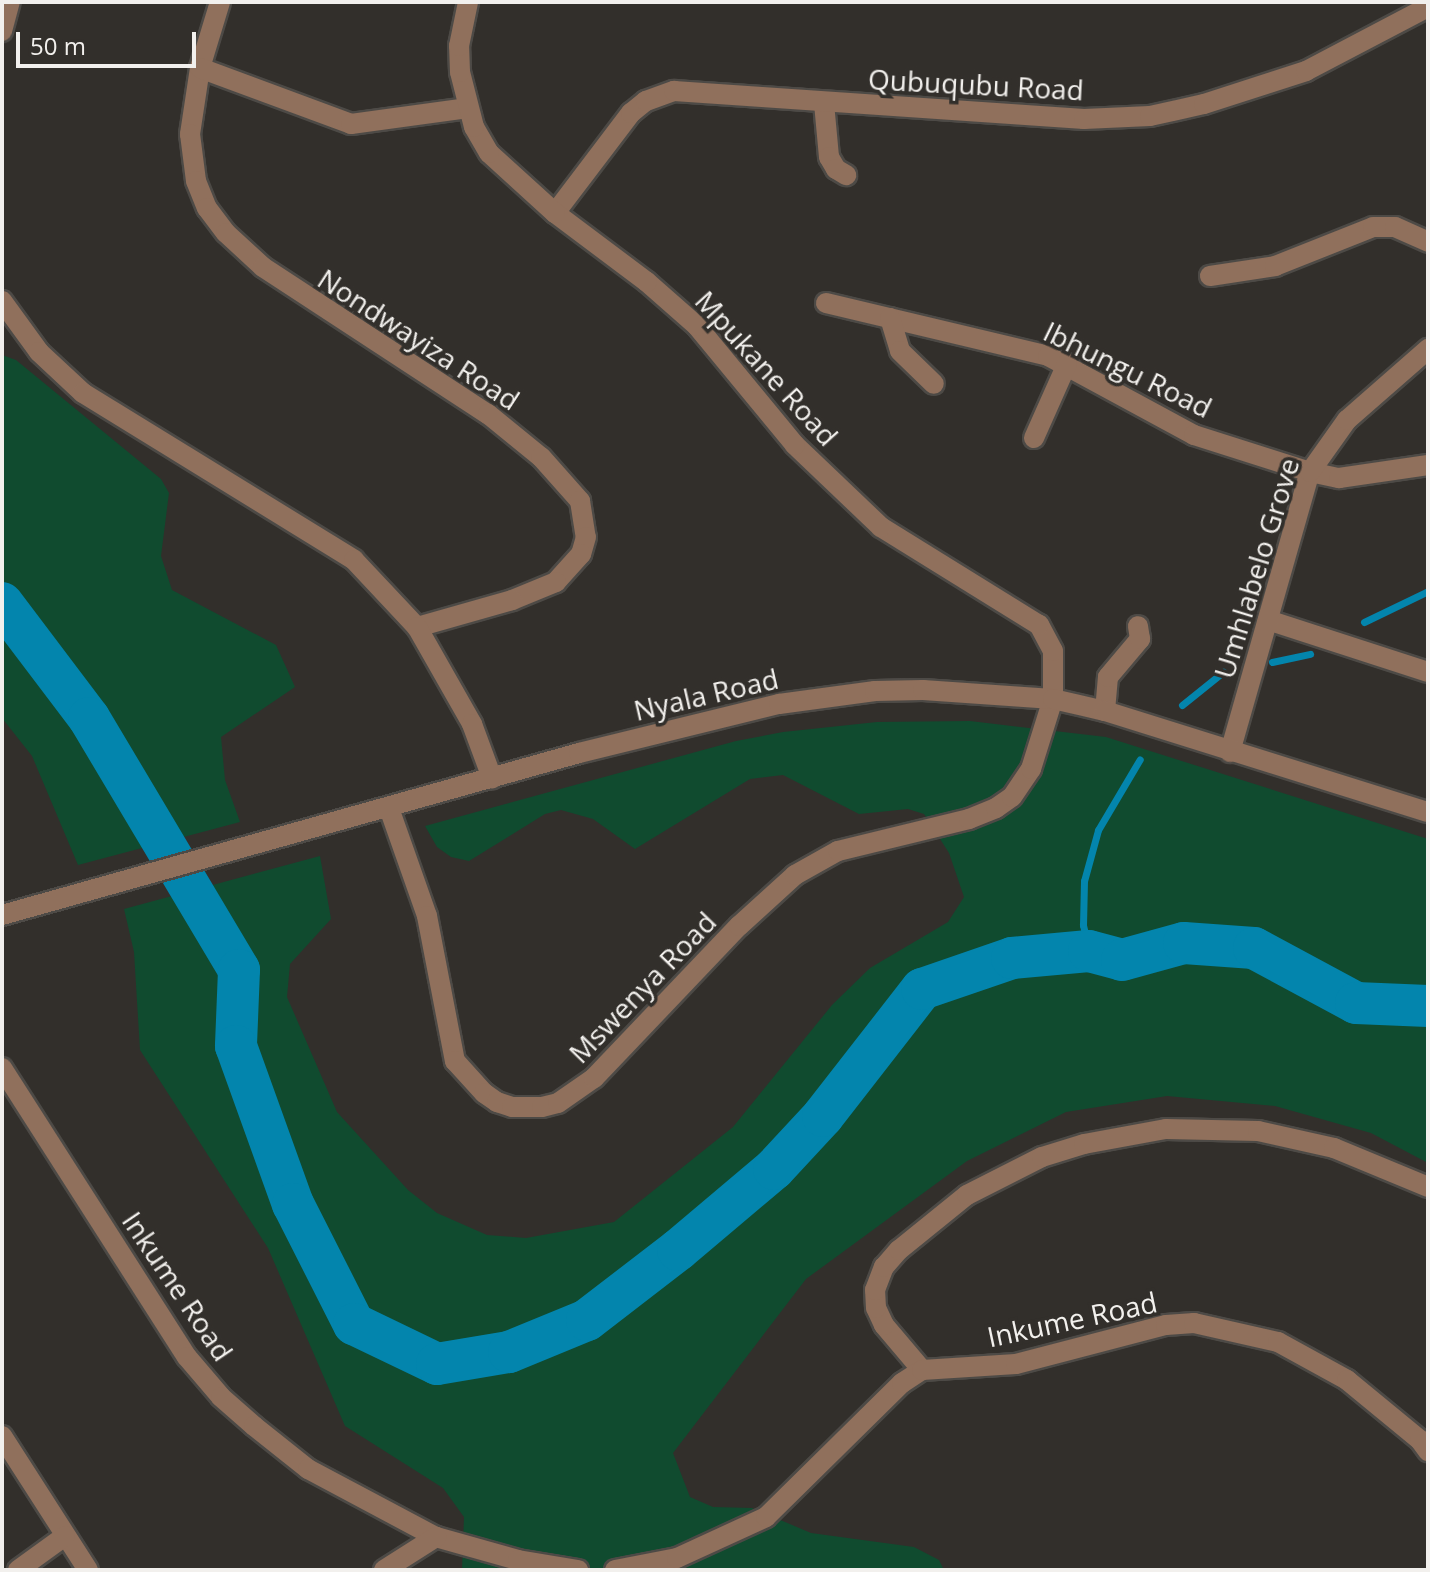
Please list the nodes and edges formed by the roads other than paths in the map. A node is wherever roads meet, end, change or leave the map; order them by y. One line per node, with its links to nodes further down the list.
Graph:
1 (10, 2): 5 (street)
2 (220, 2): 6 (street, Nondwayiza Road)
3 (468, 2): 8 (street, Mpukane Road)
4 (1428, 7): 7 (street, Qubuqubu Road)
5 (2, 31)
6 (200, 68): 8 (street); 24 (street, Nondwayiza Road)
7 (824, 103): 9 (street); 10 (street, Qubuqubu Road)
8 (468, 108): 10 (street, Mpukane Road)
9 (846, 175)
10 (555, 213): 26 (street, Mpukane Road)
11 (1428, 242): 12 (street)
12 (1210, 276)
13 (2, 301): 24 (street)
14 (826, 303): 15 (street, Ibhungu Road)
15 (890, 318): 17 (street, Ibhungu Road); 18 (street)
16 (1428, 349): 21 (street, Umhlabelo Grove)
17 (1067, 364): 19 (street); 21 (street, Ibhungu Road)
18 (934, 384)
19 (1034, 438)
20 (1428, 465): 21 (street, Ibhungu Road)
21 (1310, 472): 22 (street, Umhlabelo Grove)
22 (1268, 620): 25 (street); 28 (street, Umhlabelo Grove)
23 (1138, 626): 27 (street)
24 (417, 627): 29 (street)
25 (1428, 672)
26 (1053, 699): 27 (street, Nyala Road); 29 (street, Nyala Road); 30 (street, Mswenya Road)
27 (1105, 711): 28 (street, Nyala Road)
28 (1230, 752): 31 (street, Nyala Road)
29 (492, 778): 30 (street, Nyala Road)
30 (389, 808): 32 (street, Nyala Road)
31 (1428, 812)
32 (2, 915)
33 (2, 1068): 39 (street, Inkume Road)
34 (1428, 1187): 35 (street)
35 (922, 1370): 37 (street, Inkume Road); 44 (street)
36 (2, 1436): 38 (street)
37 (1425, 1442)
38 (65, 1536): 40 (street); 41 (street)
39 (436, 1537): 42 (street); 43 (street, Inkume Road)
40 (18, 1570)
41 (88, 1570)
42 (384, 1570)
43 (578, 1570)
44 (615, 1570)

